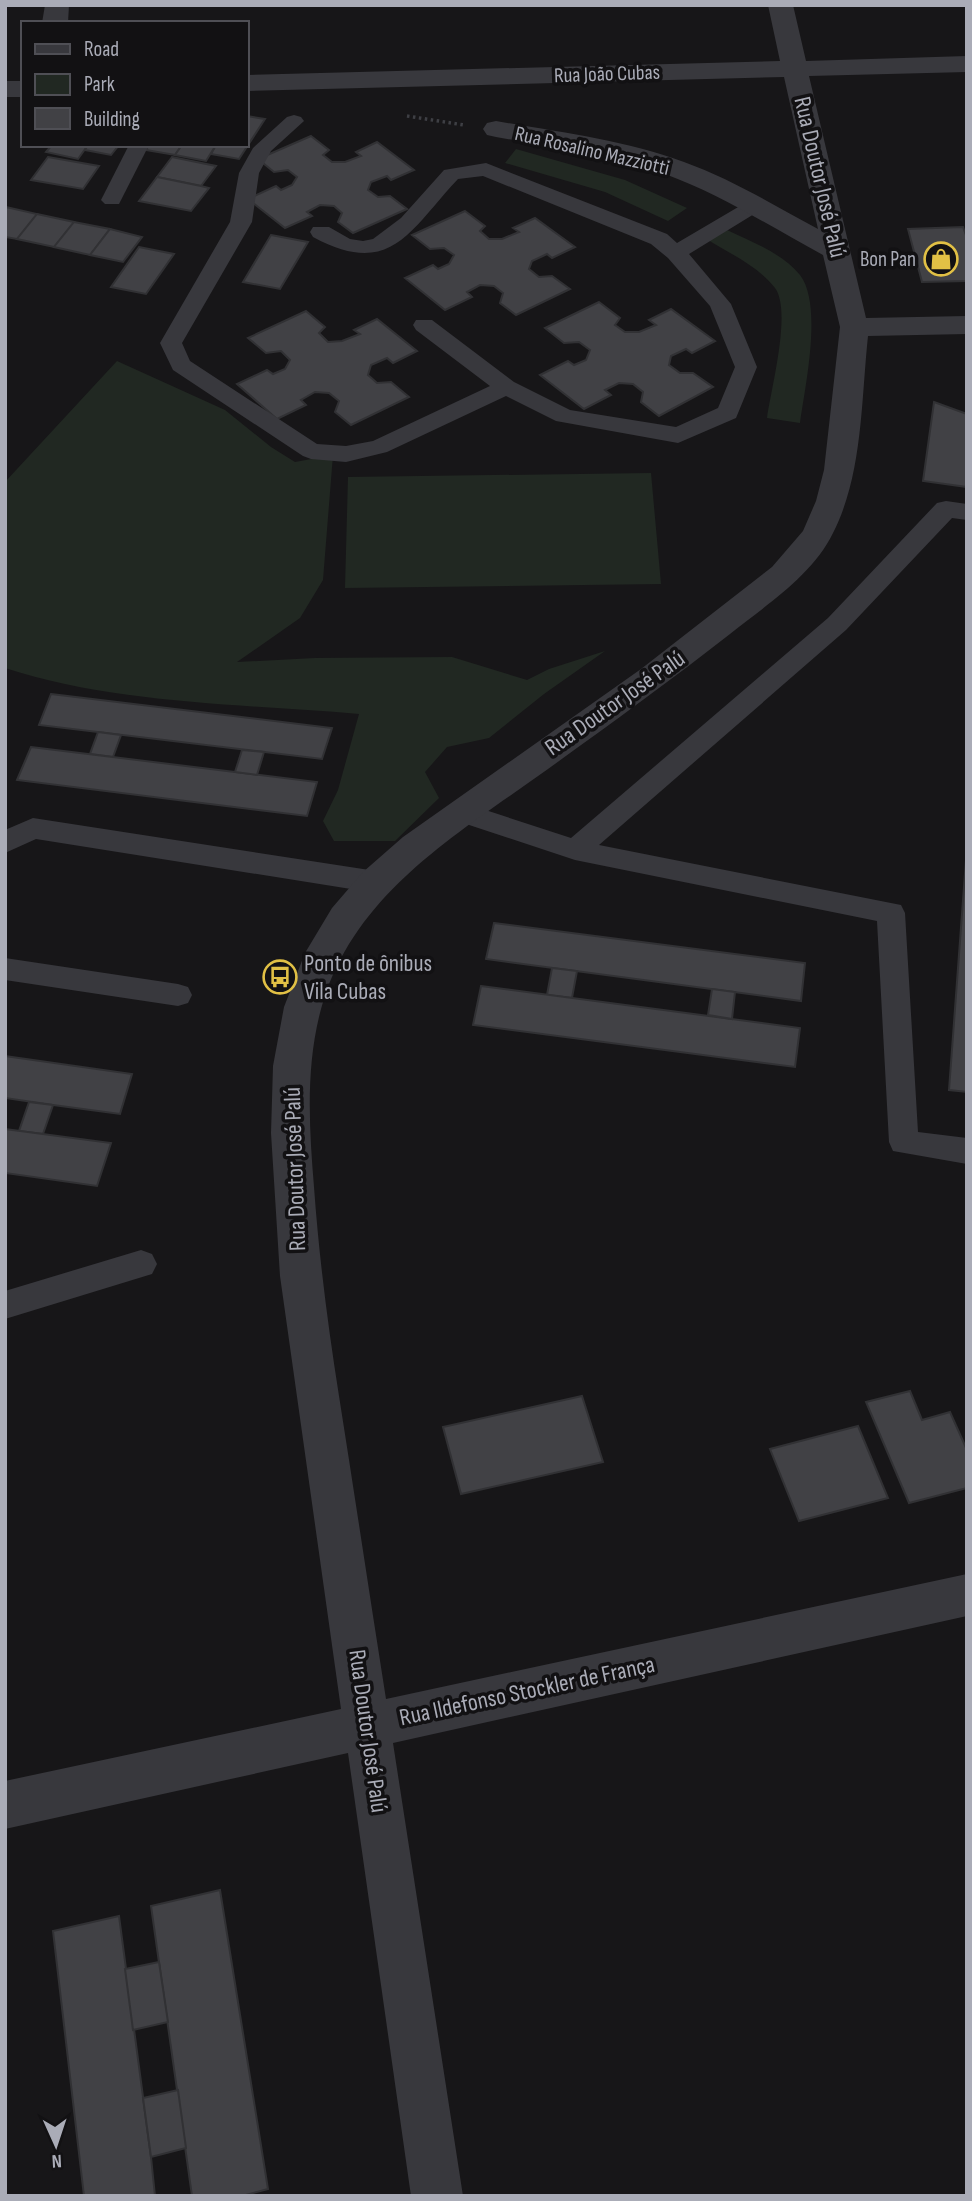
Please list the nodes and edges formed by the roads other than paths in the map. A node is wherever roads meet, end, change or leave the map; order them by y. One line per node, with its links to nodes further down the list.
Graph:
1 (780, 5): 3 (street, Rua Doutor José Palú)
2 (967, 64): 3 (street, Rua João Cubas)
3 (795, 69): 4 (street, Rua João Cubas); 11 (street, Rua Doutor José Palú)
4 (248, 83)
5 (294, 121): 18 (lane)
6 (496, 129): 9 (street, Rua Rosalino Mazziotti)
7 (138, 147): 8 (lane)
8 (112, 200)
9 (752, 207): 11 (street, Rua Rosalino Mazziotti); 12 (lane)
10 (321, 232): 12 (lane)
11 (837, 251): 16 (street, Rua Doutor José Palú)
12 (676, 253): 18 (lane)
13 (967, 325): 15 (street)
14 (424, 326): 18 (lane)
15 (933, 326): 16 (street); 17 (street)
16 (855, 327): 20 (street, Rua Doutor José Palú)
17 (967, 352)
18 (506, 387)
19 (967, 512): 22 (lane)
20 (461, 812): 22 (lane); 23 (street, Rua Doutor José Palú)
21 (5, 843): 23 (lane)
22 (575, 850): 26 (lane)
23 (376, 882): 30 (street, Rua Doutor José Palú)
24 (5, 969): 25 (lane)
25 (178, 995)
26 (967, 1151)
27 (141, 1264): 28 (lane)
28 (5, 1305)
29 (967, 1595): 30 (street, Rua Ildefonso Stockler de França)
30 (367, 1726): 31 (street, Rua Ildefonso Stockler de França); 32 (street, Rua Doutor José Palú)
31 (5, 1805)
32 (437, 2196)

